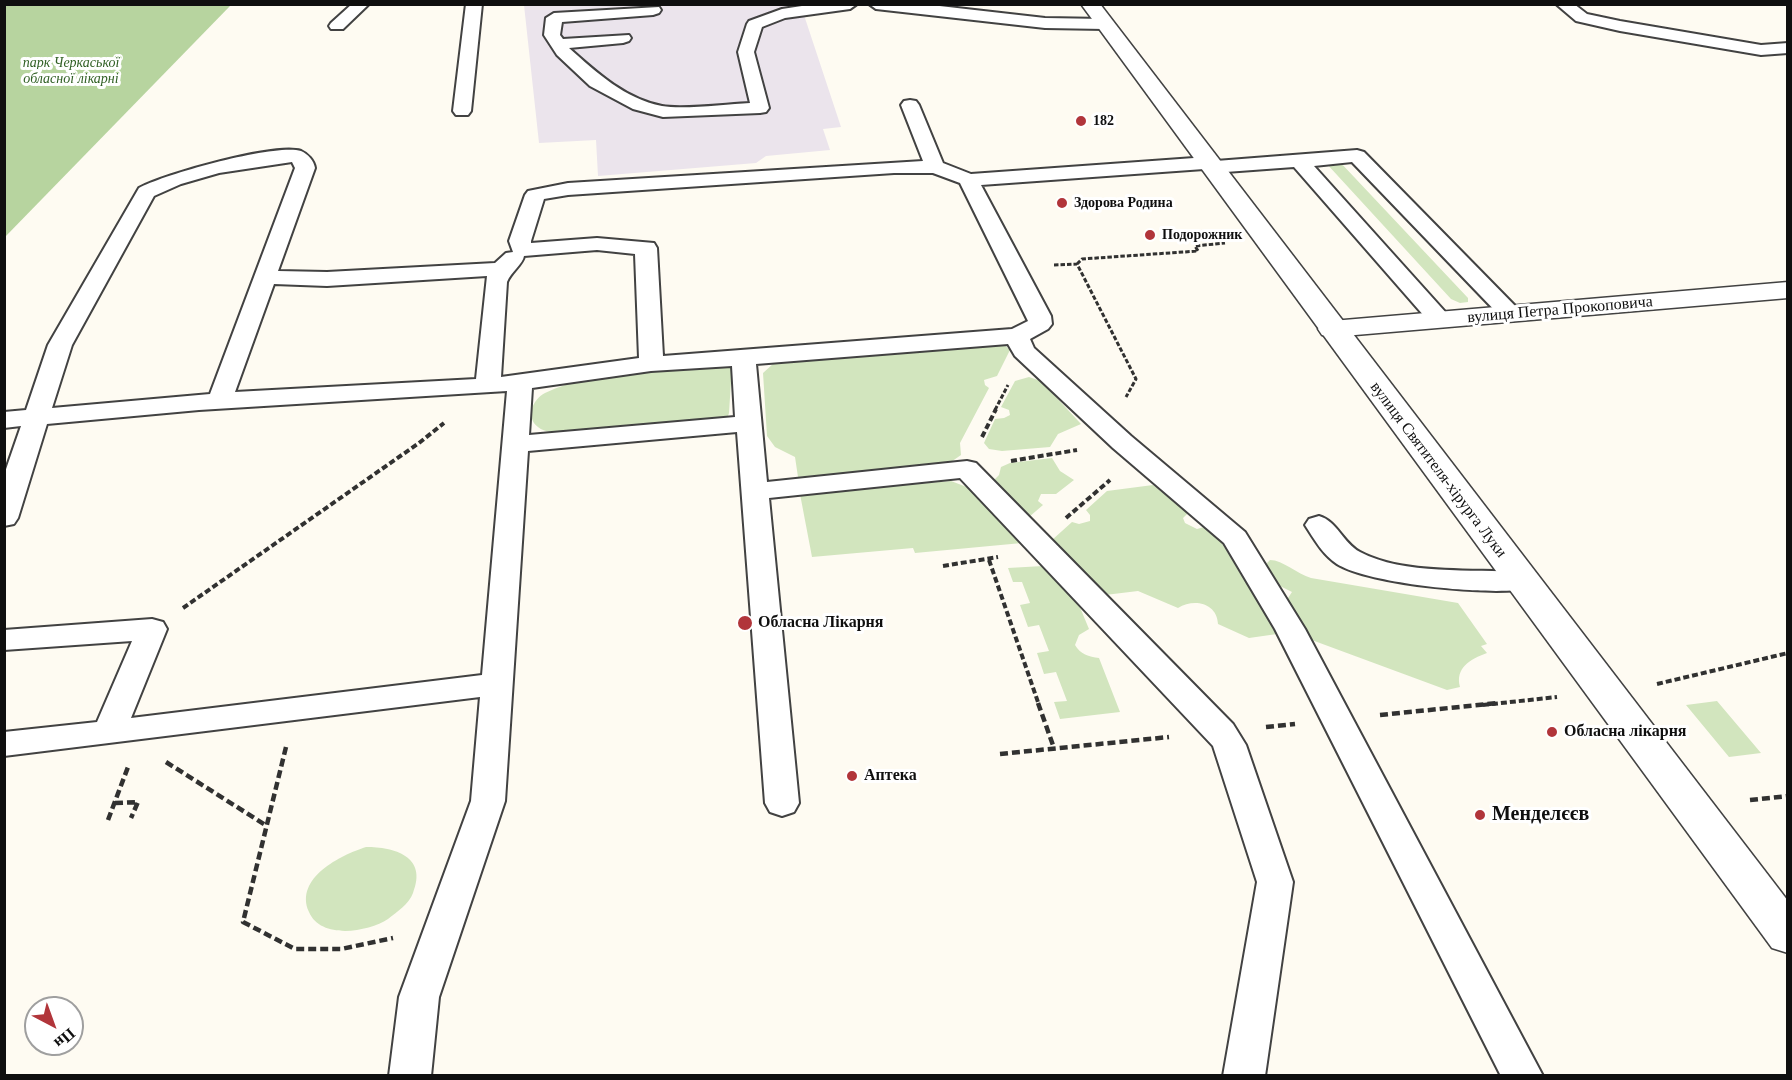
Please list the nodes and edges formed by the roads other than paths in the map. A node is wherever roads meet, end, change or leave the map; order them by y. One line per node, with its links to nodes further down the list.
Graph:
1 (362, 4): 8 (lane)
2 (474, 4): 13 (lane)
3 (850, 4): 10 (lane)
4 (876, 4): 7 (lane)
5 (1563, 4): 11 (lane)
6 (653, 10): 10 (lane)
7 (1098, 14): 15 (street, вулиця Святителя-хірурга Луки)
8 (337, 26)
9 (623, 38): 10 (lane)
10 (558, 44)
11 (1788, 48)
12 (910, 105): 16 (lane)
13 (462, 111)
14 (1299, 161): 15 (lane); 22 (lane); 23 (lane)
15 (1210, 165): 17 (lane); 24 (street, вулиця Святителя-хірурга Луки)
16 (935, 167): 17 (lane); 18 (lane)
17 (969, 180): 25 (lane)
18 (522, 250): 19 (lane); 27 (lane)
19 (501, 269): 20 (lane); 29 (lane)
20 (266, 277): 30 (lane); 31 (lane)
21 (1788, 291): 22 (street, вулиця Петра Прокоповича)
22 (1511, 314): 23 (street, вулиця Петра Прокоповича)
23 (1440, 320): 24 (street, вулиця Петра Прокоповича)
24 (1332, 329): 38 (street, вулиця Святителя-хірурга Луки)
25 (1020, 344): 26 (lane); 47 (lane)
26 (743, 358): 27 (lane); 33 (lane)
27 (651, 364): 28 (lane)
28 (520, 382): 29 (lane); 34 (lane)
29 (488, 386): 30 (lane)
30 (220, 400): 31 (lane)
31 (38, 417): 32 (lane); 36 (lane)
32 (4, 420)
33 (749, 423): 34 (lane); 35 (lane)
34 (516, 444): 40 (lane)
35 (756, 491): 43 (lane); 46 (lane)
36 (4, 519)
37 (1319, 525): 38 (lane)
38 (1521, 581): 44 (street, вулиця Святителя-хірурга Луки)
39 (4, 640): 41 (lane)
40 (497, 684): 41 (lane); 45 (lane)
41 (121, 736): 42 (lane)
42 (4, 744)
43 (782, 803)
44 (1782, 919)
45 (410, 1076)
46 (1244, 1076)
47 (1523, 1076)

